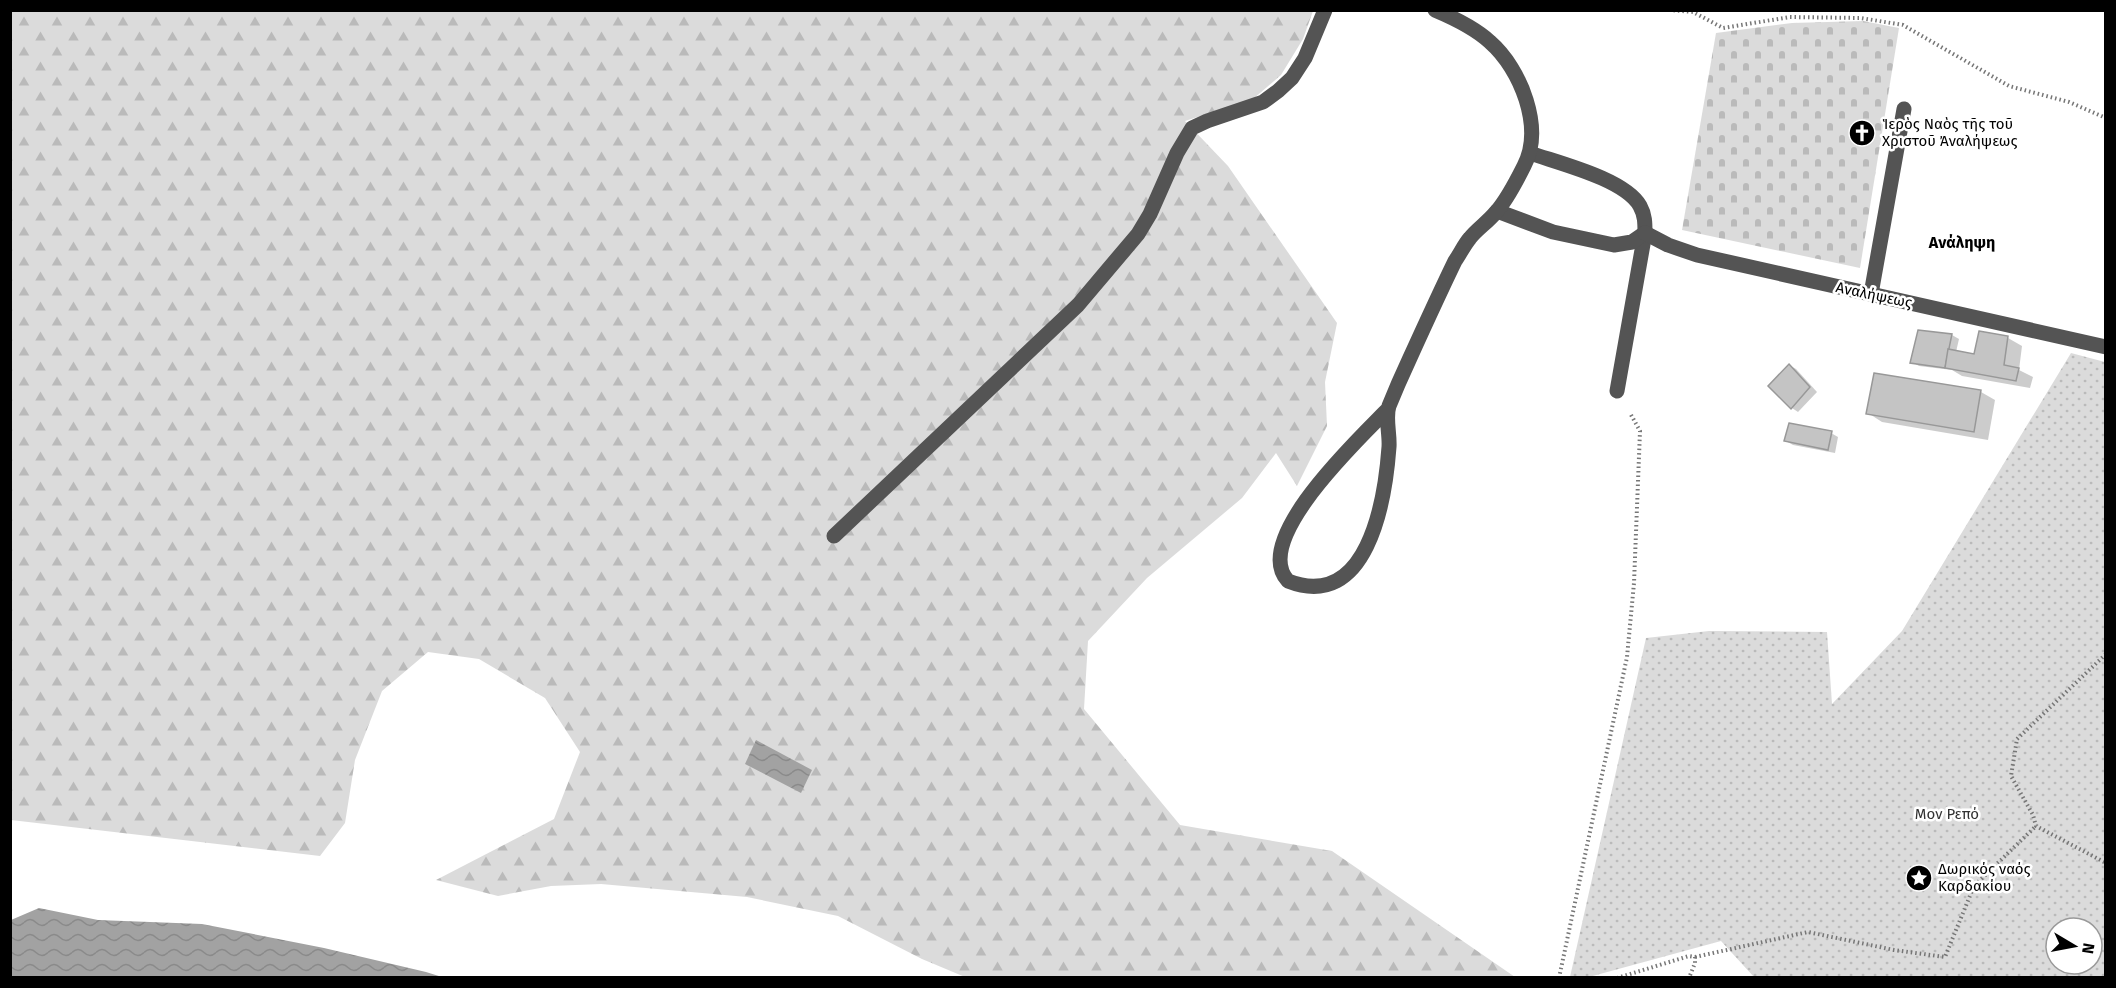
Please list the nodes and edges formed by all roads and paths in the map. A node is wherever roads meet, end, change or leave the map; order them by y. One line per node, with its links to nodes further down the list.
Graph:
1 (1325, 10): 13 (street)
2 (1435, 10): 6 (street)
3 (1669, 10): 5 (path)
4 (1904, 109): 9 (street)
5 (2106, 118)
6 (1530, 153): 7 (street); 8 (street)
7 (1497, 211): 8 (street); 12 (street)
8 (1645, 233): 9 (street, Αναλήψεως); 11 (street)
9 (1871, 294): 10 (street, Αναλήψεως)
10 (2106, 347)
11 (1617, 391): 18 (path)
12 (1388, 409): 12 (street)
13 (834, 536)
14 (2106, 654): 15 (path)
15 (2036, 826): 16 (path); 17 (path)
16 (2106, 863)
17 (1695, 957): 19 (path); 20 (path)
18 (1559, 978)
19 (1617, 978)
20 (1689, 978)

